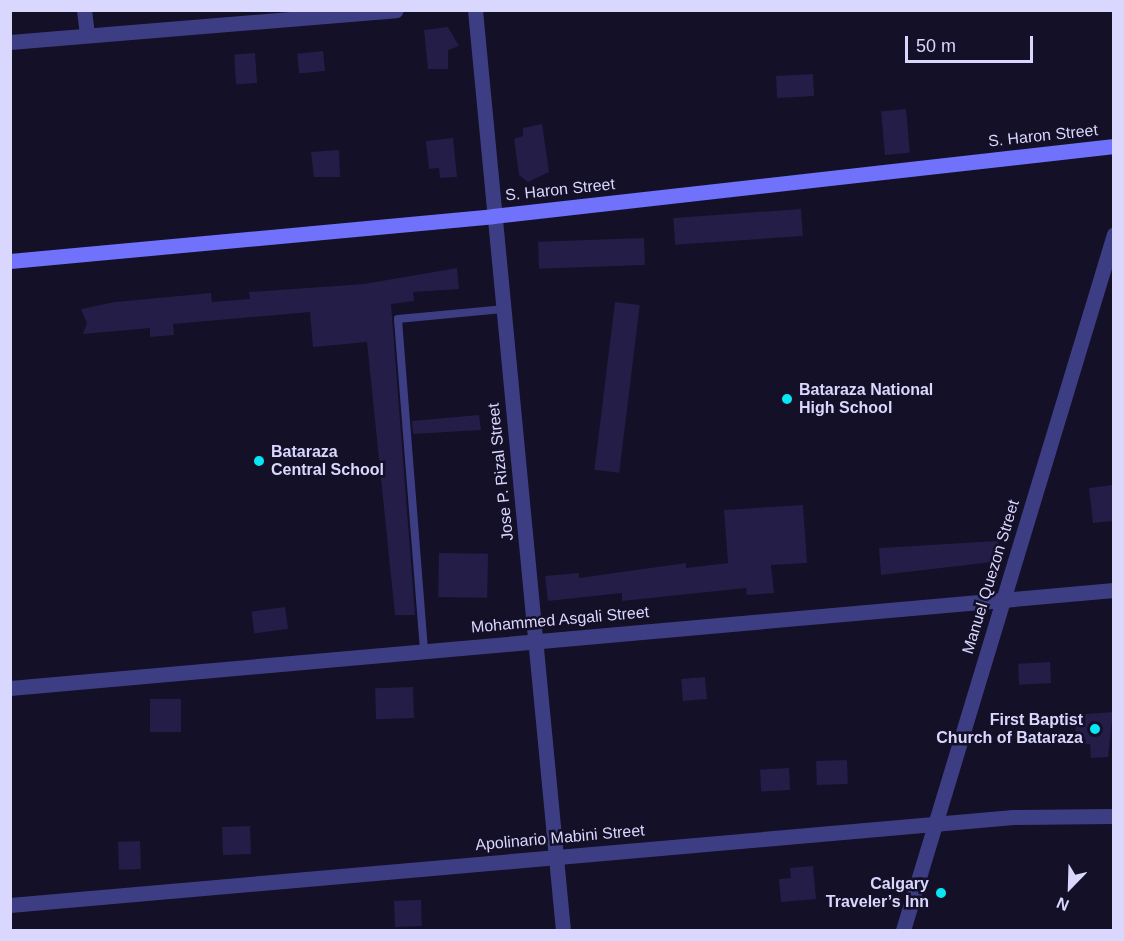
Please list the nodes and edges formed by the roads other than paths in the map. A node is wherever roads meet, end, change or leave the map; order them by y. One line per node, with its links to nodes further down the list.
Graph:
1 (84, 10): 4 (street)
2 (396, 10): 4 (street)
3 (475, 10): 7 (street, Jose P. Rizal Street)
4 (87, 34): 5 (street)
5 (10, 42)
6 (1113, 146): 7 (street, S. Haron Street)
7 (493, 216): 9 (street, S. Haron Street); 10 (street, Jose P. Rizal Street)
8 (1113, 234): 12 (street, Manuel Quezon Street)
9 (10, 261)
10 (503, 309): 13 (street, Jose P. Rizal Street); 14 (lane)
11 (1113, 590): 12 (street, Mohammed Asgali Street)
12 (1003, 597): 13 (street, Mohammed Asgali Street); 17 (street, Manuel Quezon Street)
13 (537, 640): 14 (street, Mohammed Asgali Street); 18 (street, Jose P. Rizal Street)
14 (424, 650): 15 (street, Mohammed Asgali Street)
15 (10, 688)
16 (1113, 816): 17 (street, Apolinario Mabini Street)
17 (936, 828): 18 (street, Apolinario Mabini Street); 21 (street, Manuel Quezon Street)
18 (557, 856): 19 (street, Apolinario Mabini Street); 20 (street, Jose P. Rizal Street)
19 (10, 904)
20 (563, 930)
21 (903, 930)

